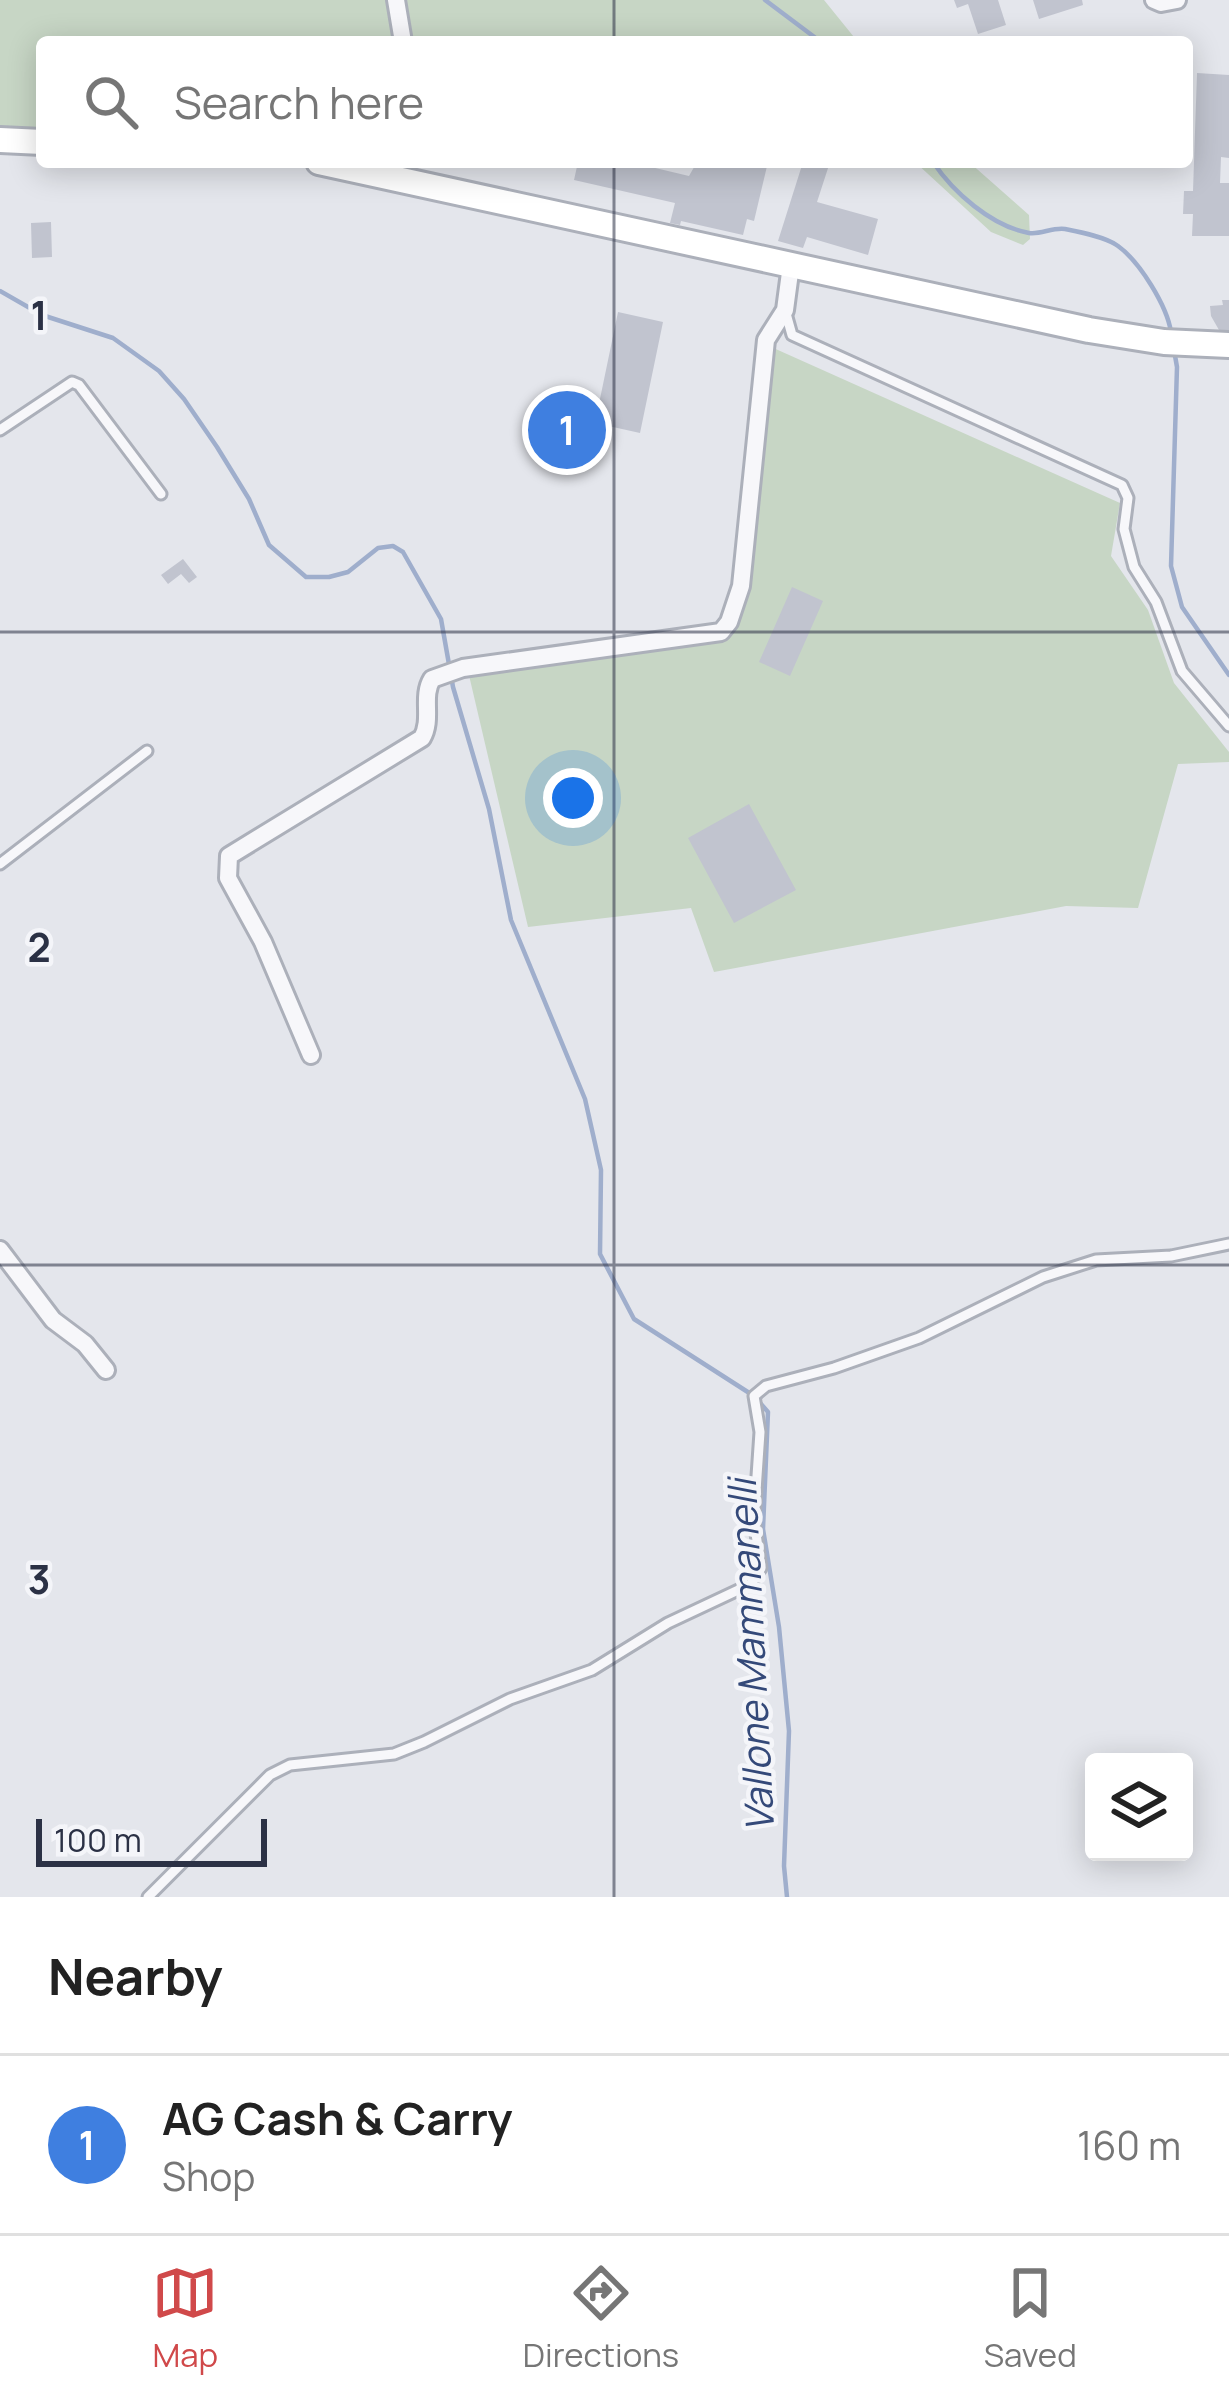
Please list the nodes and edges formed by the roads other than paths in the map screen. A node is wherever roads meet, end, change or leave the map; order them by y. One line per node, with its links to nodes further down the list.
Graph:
1 (396, 0): 4 (street)
2 (1154, 0): 3 (street)
3 (1177, 0)
4 (402, 36)
5 (0, 140): 6 (main road)
6 (36, 142)
7 (402, 170): 8 (main road)
8 (791, 265): 9 (street); 10 (main road)
9 (785, 310): 13 (lane); 16 (street)
10 (1229, 345)
11 (0, 430): 12 (lane)
12 (161, 494)
13 (1229, 726)
14 (147, 751): 15 (lane)
15 (0, 864)
16 (311, 1055)
17 (1229, 1244): 20 (lane)
18 (0, 1250): 19 (street)
19 (106, 1370)
20 (148, 1897)

